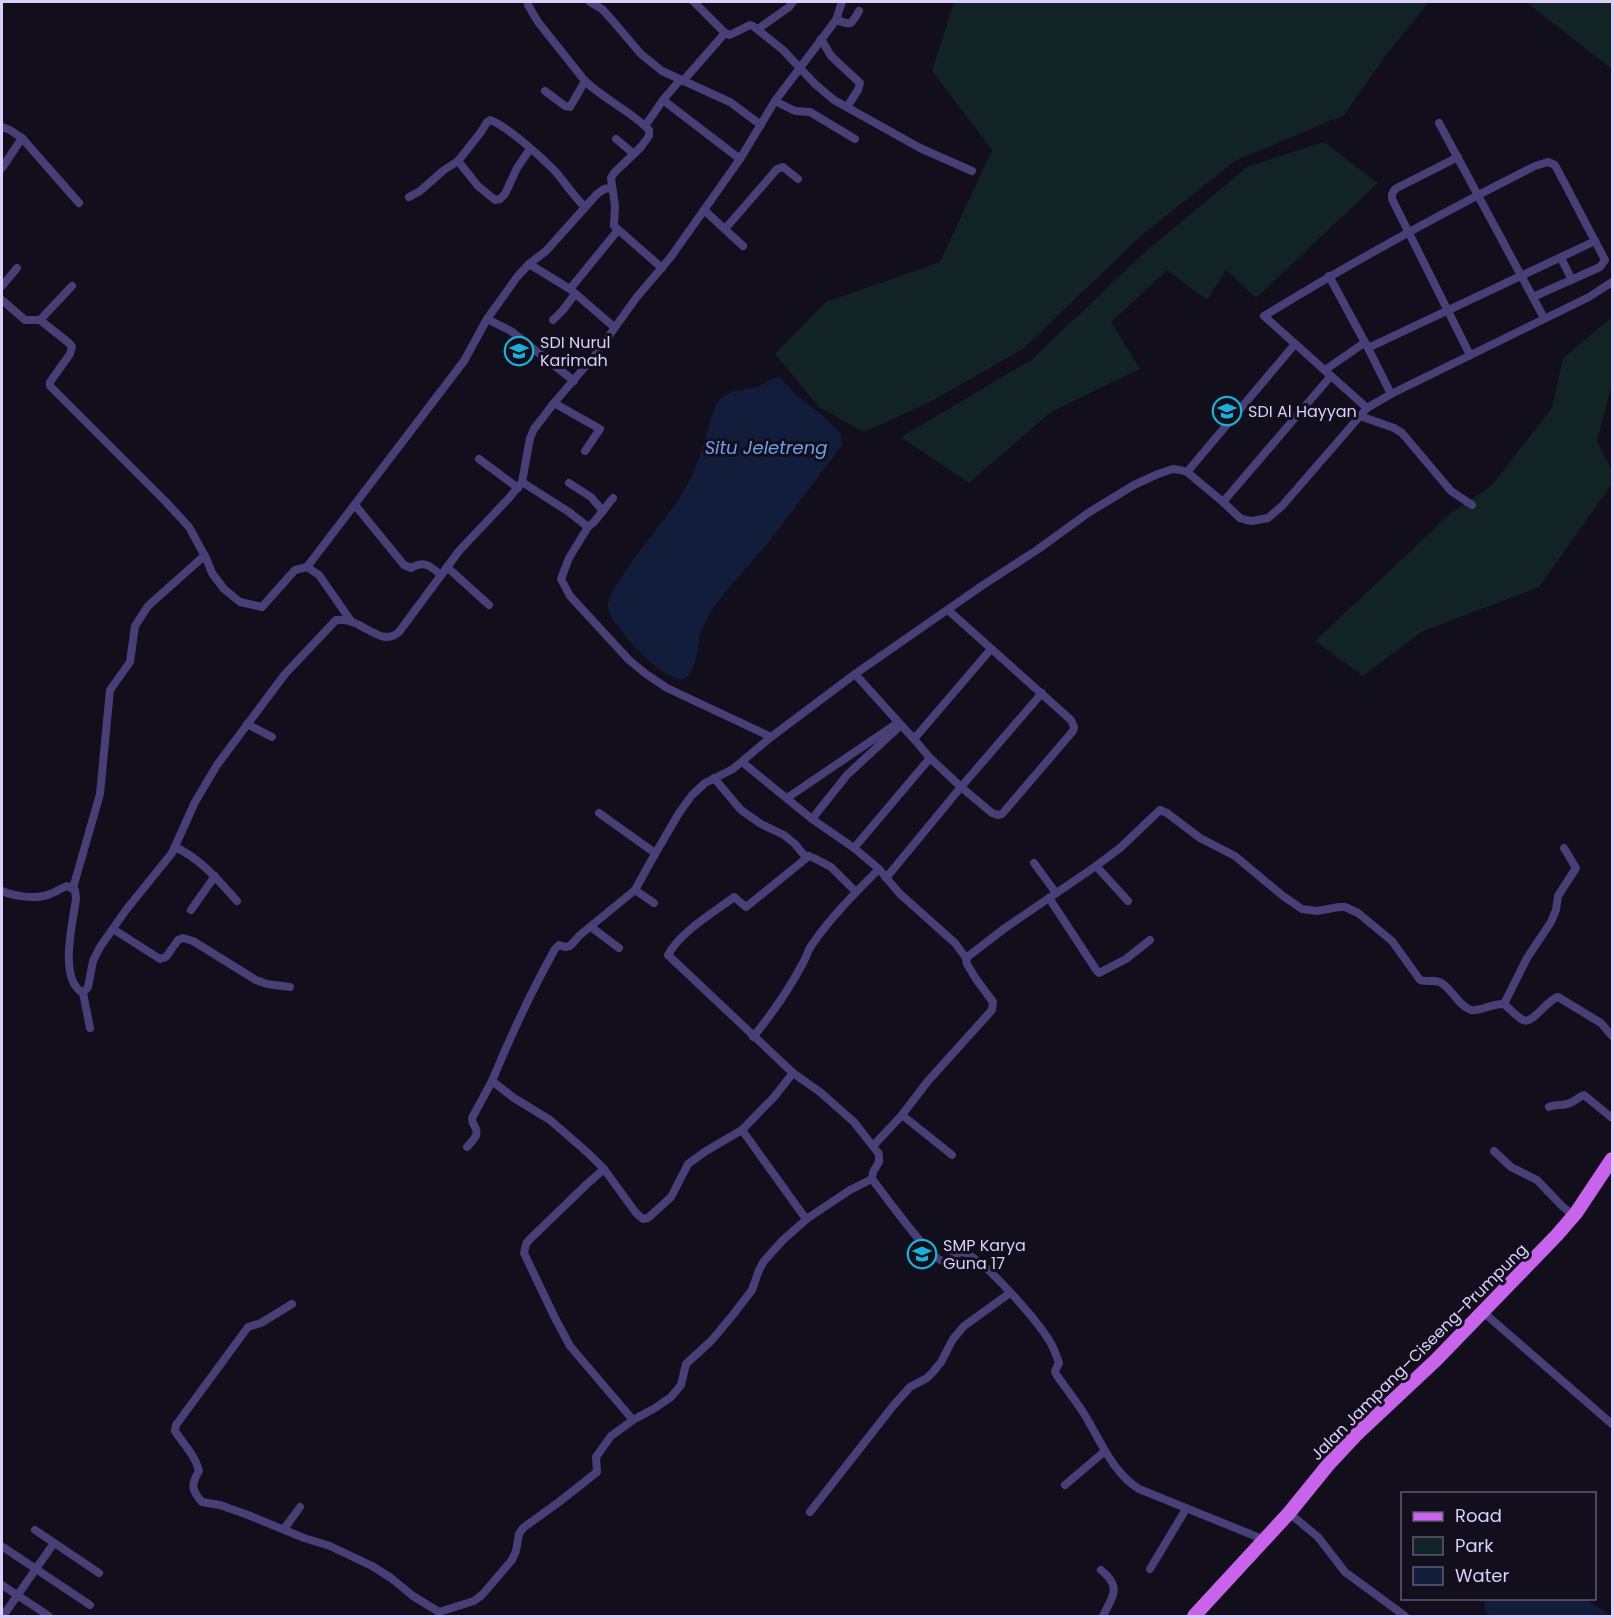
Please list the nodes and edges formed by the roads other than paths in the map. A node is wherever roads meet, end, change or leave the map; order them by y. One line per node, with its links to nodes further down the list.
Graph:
1 (590, 2): 7 (street)
2 (610, 2): 7 (street)
3 (694, 2): 11 (street)
4 (793, 2): 10 (street)
5 (842, 2): 9 (street)
6 (528, 5): 15 (street)
7 (602, 9): 14 (street)
8 (859, 11): 9 (street)
9 (836, 20): 12 (street)
10 (758, 29): 11 (street); 13 (street)
11 (725, 33): 14 (street)
12 (821, 39): 13 (street); 19 (street)
13 (800, 67): 18 (street); 19 (street)
14 (681, 80): 17 (street); 21 (street)
15 (585, 81): 16 (street); 22 (street)
16 (545, 91)
17 (663, 100): 22 (street); 30 (street)
18 (775, 101): 21 (street); 26 (street)
19 (847, 107): 33 (street)
20 (1439, 123): 29 (street)
21 (760, 125): 30 (street)
22 (645, 126): 28 (street)
23 (2, 127): 24 (street)
24 (22, 138): 32 (street); 38 (street)
25 (616, 139): 28 (street)
26 (855, 139)
27 (530, 149): 31 (street); 31 (street); 39 (street)
28 (634, 154): 35 (street)
29 (1458, 158): 36 (street); 43 (street)
30 (740, 159): 40 (street)
31 (458, 161): 37 (street)
32 (2, 168)
33 (972, 171)
34 (798, 179): 41 (street)
35 (611, 189): 39 (street); 42 (street)
36 (1478, 195): 43 (street); 44 (street); 51 (street)
37 (409, 197)
38 (79, 202)
39 (585, 207): 47 (street)
40 (704, 210): 41 (street); 49 (street)
41 (725, 229): 45 (street)
42 (618, 230): 49 (street); 56 (street)
43 (1408, 231): 50 (street); 59 (street)
44 (1595, 241): 46 (street); 52 (street)
45 (743, 246)
46 (1561, 258): 51 (street); 52 (street)
47 (529, 264): 56 (street); 61 (street)
48 (17, 268): 54 (street)
49 (662, 268): 64 (street)
50 (1329, 276): 65 (street); 66 (street)
51 (1521, 276): 57 (street); 59 (street)
52 (1572, 280): 57 (street)
53 (1612, 282): 60 (street)
54 (2, 286)
55 (72, 286): 62 (street)
56 (572, 291): 63 (street); 64 (street)
57 (1533, 297): 60 (street)
58 (2, 300): 62 (street)
59 (1448, 311): 66 (street); 67 (street)
60 (1544, 318): 67 (street)
61 (487, 319): 69 (street); 81 (street)
62 (40, 320): 85 (street)
63 (553, 320)
64 (614, 327): 69 (street)
65 (1295, 344): 68 (street); 76 (street)
66 (1366, 346): 68 (street); 70 (street)
67 (1470, 355): 70 (street)
68 (1327, 373): 72 (street); 80 (street)
69 (574, 381): 71 (street)
70 (1390, 394): 72 (street)
71 (554, 403): 74 (street); 78 (street)
72 (1367, 408): 73 (street)
73 (1360, 416): 80 (street); 82 (street)
74 (585, 451)
75 (478, 459): 78 (street)
76 (1187, 472): 80 (street); 90 (street)
77 (569, 483): 83 (street)
78 (520, 485): 84 (street); 87 (street)
79 (613, 498): 83 (street)
80 (1224, 502)
81 (356, 505): 86 (street); 88 (street)
82 (1472, 505)
83 (603, 511): 84 (street)
84 (588, 527): 98 (street)
85 (204, 556): 86 (street); 117 (street)
86 (307, 567): 91 (street)
87 (447, 567): 88 (street); 89 (street)
88 (441, 575): 91 (street)
89 (489, 605)
90 (948, 610): 92 (street); 93 (street)
91 (351, 621): 95 (street)
92 (991, 649): 94 (street); 99 (street)
93 (855, 674): 96 (street); 98 (street)
94 (1042, 693): 103 (street); 103 (street)
95 (248, 724): 97 (street); 107 (street)
96 (900, 724): 99 (street); 104 (street); 106 (street)
97 (272, 737)
98 (771, 737): 101 (street)
99 (914, 739): 100 (street)
100 (930, 758): 103 (street); 108 (street)
101 (742, 762): 102 (street); 104 (street)
102 (714, 778): 110 (street); 111 (street)
103 (961, 787): 116 (street)
104 (787, 798): 106 (street)
105 (599, 813): 110 (street)
106 (812, 819): 108 (street)
107 (175, 847): 115 (street); 127 (street)
108 (854, 848): 114 (street)
109 (1564, 848): 133 (street)
110 (655, 853): 118 (street)
111 (809, 856): 120 (street); 136 (street)
112 (1034, 863): 121 (street)
113 (1096, 866): 121 (street); 123 (street); 133 (street)
114 (879, 869): 116 (street); 120 (street)
115 (215, 876): 122 (street); 125 (street)
116 (886, 878): 130 (street)
117 (73, 888): 119 (street); 132 (street)
118 (635, 890): 124 (street); 126 (street)
119 (2, 891)
120 (856, 892): 136 (street)
121 (1052, 896): 128 (street); 130 (street)
122 (237, 901)
123 (1128, 901)
124 (654, 903)
125 (191, 910)
126 (591, 927): 129 (street); 138 (street)
127 (113, 929): 131 (street); 132 (street)
128 (1150, 940)
129 (619, 948)
130 (966, 958): 140 (street)
131 (290, 987)
132 (83, 993): 134 (street)
133 (1504, 1004): 135 (street)
134 (90, 1028)
135 (1612, 1036)
136 (753, 1037): 137 (street)
137 (793, 1073): 142 (street); 143 (street)
138 (492, 1081): 144 (street); 148 (street)
139 (1549, 1107): 141 (street)
140 (902, 1115): 143 (street); 146 (street)
141 (1612, 1118)
142 (742, 1130): 148 (street); 151 (street)
143 (873, 1146): 149 (street)
144 (467, 1147)
145 (1494, 1151): 150 (street)
146 (952, 1155)
147 (1612, 1159): 150 (main road, Jalan Jampang–Ciseeng–Prumpung)
148 (604, 1169): 155 (street)
149 (872, 1179): 151 (street); 152 (street)
150 (1573, 1215): 154 (main road, Jalan Jampang–Ciseeng–Prumpung)
151 (806, 1219): 155 (street)
152 (1010, 1293): 157 (street); 161 (street)
153 (292, 1304): 163 (street)
154 (1484, 1312): 156 (street); 162 (main road, Jalan Jampang–Ciseeng–Prumpung)
155 (633, 1420): 175 (street)
156 (1612, 1424)
157 (1105, 1451): 158 (street); 160 (street)
158 (1065, 1485)
159 (300, 1507): 163 (street)
160 (1186, 1509): 165 (street); 169 (street)
161 (810, 1512)
162 (1289, 1513): 165 (main road, Jalan Jampang–Ciseeng–Prumpung); 180 (street)
163 (284, 1529): 175 (street)
164 (35, 1530): 166 (street)
165 (1265, 1540): 179 (main road, Jalan Jampang–Ciseeng–Prumpung)
166 (54, 1543): 168 (street); 171 (street)
167 (3, 1547): 168 (street)
168 (36, 1569): 173 (street); 174 (street)
169 (1150, 1569)
170 (1101, 1570): 178 (street)
171 (99, 1573)
172 (2, 1585): 173 (street)
173 (18, 1596): 176 (street); 177 (street)
174 (90, 1605)
175 (439, 1614)
176 (3, 1617)
177 (49, 1617)
178 (1102, 1617)
179 (1194, 1617)
180 (1405, 1617)

